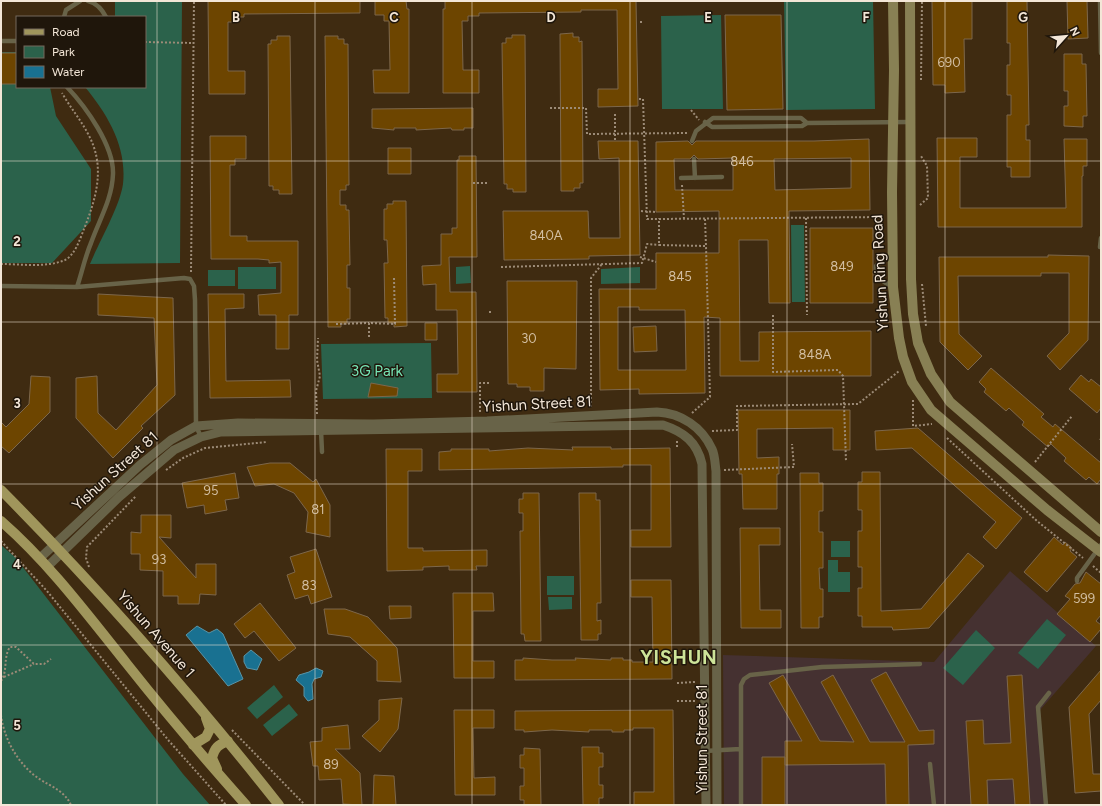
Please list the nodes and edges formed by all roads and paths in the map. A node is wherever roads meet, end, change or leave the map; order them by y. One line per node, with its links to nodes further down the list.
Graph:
1 (80, 1): 8 (lane)
2 (88, 1): 9 (lane)
3 (194, 1): 15 (path)
4 (893, 1): 24 (main road, Yishun Ring Road)
5 (910, 1): 25 (main road, Yishun Ring Road)
6 (922, 1): 17 (path)
7 (1100, 1): 16 (lane)
8 (64, 16)
9 (106, 16)
10 (640, 22): 11 (path)
11 (644, 22)
12 (1, 41): 13 (lane)
13 (16, 41)
14 (146, 42): 15 (path)
15 (193, 43): 62 (path)
16 (1101, 53)
17 (921, 83)
18 (68, 88): 64 (lane)
19 (60, 90): 57 (path)
20 (639, 98): 30 (path)
21 (550, 108): 29 (path)
22 (691, 110): 26 (path)
23 (615, 114): 29 (path)
24 (894, 122): 25 (lane); 27 (lane); 53 (main road, Yishun Ring Road)
25 (910, 122): 113 (main road, Yishun Ring Road)
26 (704, 123): 27 (lane); 27 (lane); 28 (lane)
27 (807, 124)
28 (695, 133): 30 (path); 31 (lane)
29 (615, 134): 30 (path); 32 (path)
30 (644, 134): 42 (path)
31 (692, 141)
32 (615, 142)
33 (919, 152): 40 (path)
34 (694, 159): 37 (lane)
35 (722, 177): 37 (lane)
36 (681, 178): 37 (lane); 47 (path)
37 (695, 178)
38 (473, 183): 39 (path)
39 (487, 183)
40 (919, 206)
41 (641, 211): 42 (path)
42 (646, 211): 43 (path); 46 (path)
43 (656, 212)
44 (884, 217): 45 (path)
45 (806, 218): 48 (path); 69 (path)
46 (659, 219): 47 (path); 50 (path)
47 (684, 219): 48 (path)
48 (706, 219): 51 (path)
49 (1101, 238): 52 (lane)
50 (659, 245): 51 (path); 55 (path)
51 (706, 246): 82 (path)
52 (1100, 247)
53 (892, 253): 65 (main road, Yishun Ring Road); 65 (lane)
54 (640, 257): 55 (path)
55 (643, 258): 56 (path); 58 (path)
56 (656, 262)
57 (1, 264)
58 (602, 264): 59 (path); 79 (path)
59 (501, 267)
60 (394, 278): 70 (path)
61 (922, 278): 72 (path)
62 (190, 279): 64 (lane); 90 (lane)
63 (1, 286): 64 (lane)
64 (77, 287)
65 (893, 287): 116 (main road, Yishun Ring Road)
66 (489, 312): 67 (path)
67 (494, 312)
68 (773, 315): 78 (path)
69 (807, 315)
70 (369, 323): 71 (path); 73 (path)
71 (336, 324)
72 (926, 327)
73 (369, 337)
74 (318, 338): 88 (path)
75 (900, 370): 78 (path)
76 (490, 383): 81 (path)
77 (913, 396): 89 (path)
78 (844, 404): 95 (path); 104 (path)
79 (585, 407)
80 (685, 410): 82 (path)
81 (473, 414)
82 (691, 414): 84 (path)
83 (566, 416): 86 (street, Yishun Street 81); 93 (lane); 124 (street, Yishun Street 81)
84 (695, 416)
85 (1072, 416): 103 (path)
86 (519, 419): 91 (street, Yishun Street 81); 94 (lane)
87 (307, 424): 88 (street, Yishun Street 81); 88 (path); 90 (street, Yishun Street 81); 96 (street, Yishun Street 81)
88 (320, 424): 91 (street, Yishun Street 81); 102 (lane)
89 (935, 424)
90 (196, 426): 96 (lane); 115 (street, Yishun Street 81)
91 (373, 426): 94 (street, Yishun Street 81)
92 (707, 426): 95 (path)
93 (566, 427): 94 (street, Yishun Street 81); 123 (street, Yishun Street 81)
94 (520, 429)
95 (711, 431): 97 (path)
96 (201, 436): 115 (street, Yishun Street 81)
97 (714, 436)
98 (682, 439): 101 (path)
99 (270, 441): 107 (path)
100 (792, 444): 106 (path)
101 (677, 447)
102 (322, 452)
103 (1029, 457)
104 (846, 462)
105 (723, 466): 106 (path)
106 (723, 470): 109 (path)
107 (165, 471)
108 (986, 473): 119 (path)
109 (723, 478)
110 (1, 490): 115 (main road, Yishun Avenue 1)
111 (137, 495): 118 (path)
112 (1, 521): 117 (main road)
113 (1101, 532)
114 (1, 542): 147 (path)
115 (58, 548): 117 (street, Yishun Street 81); 120 (street, Yishun Street 81); 137 (main road, Yishun Avenue 1)
116 (1100, 549): 119 (lane)
117 (40, 558): 120 (main road)
118 (86, 558)
119 (1088, 562): 121 (path); 122 (lane)
120 (48, 566): 140 (main road)
121 (1101, 573)
122 (1077, 581)
123 (704, 639): 124 (lane); 131 (street, Yishun Street 81)
124 (716, 639): 132 (street, Yishun Street 81)
125 (50, 659): 126 (path)
126 (34, 664): 128 (path); 128 (path)
127 (920, 664): 141 (lane)
128 (3, 678): 129 (path)
129 (1, 681)
130 (677, 683): 131 (path)
131 (699, 692): 132 (lane); 135 (path); 143 (street, Yishun Street 81)
132 (716, 693): 142 (street, Yishun Street 81)
133 (1049, 693): 154 (lane)
134 (677, 701): 135 (path)
135 (696, 701): 136 (path)
136 (696, 708)
137 (201, 709): 139 (main road, Yishun Avenue 1); 140 (main road)
138 (1, 715): 146 (path)
139 (228, 741): 145 (main road); 149 (main road, Yishun Avenue 1)
140 (193, 745): 145 (main road)
141 (740, 749): 142 (lane); 152 (lane)
142 (716, 750): 143 (lane); 151 (street, Yishun Street 81)
143 (705, 751): 150 (street, Yishun Street 81)
144 (930, 764): 153 (lane)
145 (220, 775): 148 (main road)
146 (71, 805)
147 (226, 805)
148 (246, 805)
149 (279, 805)
150 (706, 805)
151 (716, 805)
152 (741, 805)
153 (934, 805)
154 (1046, 805)

